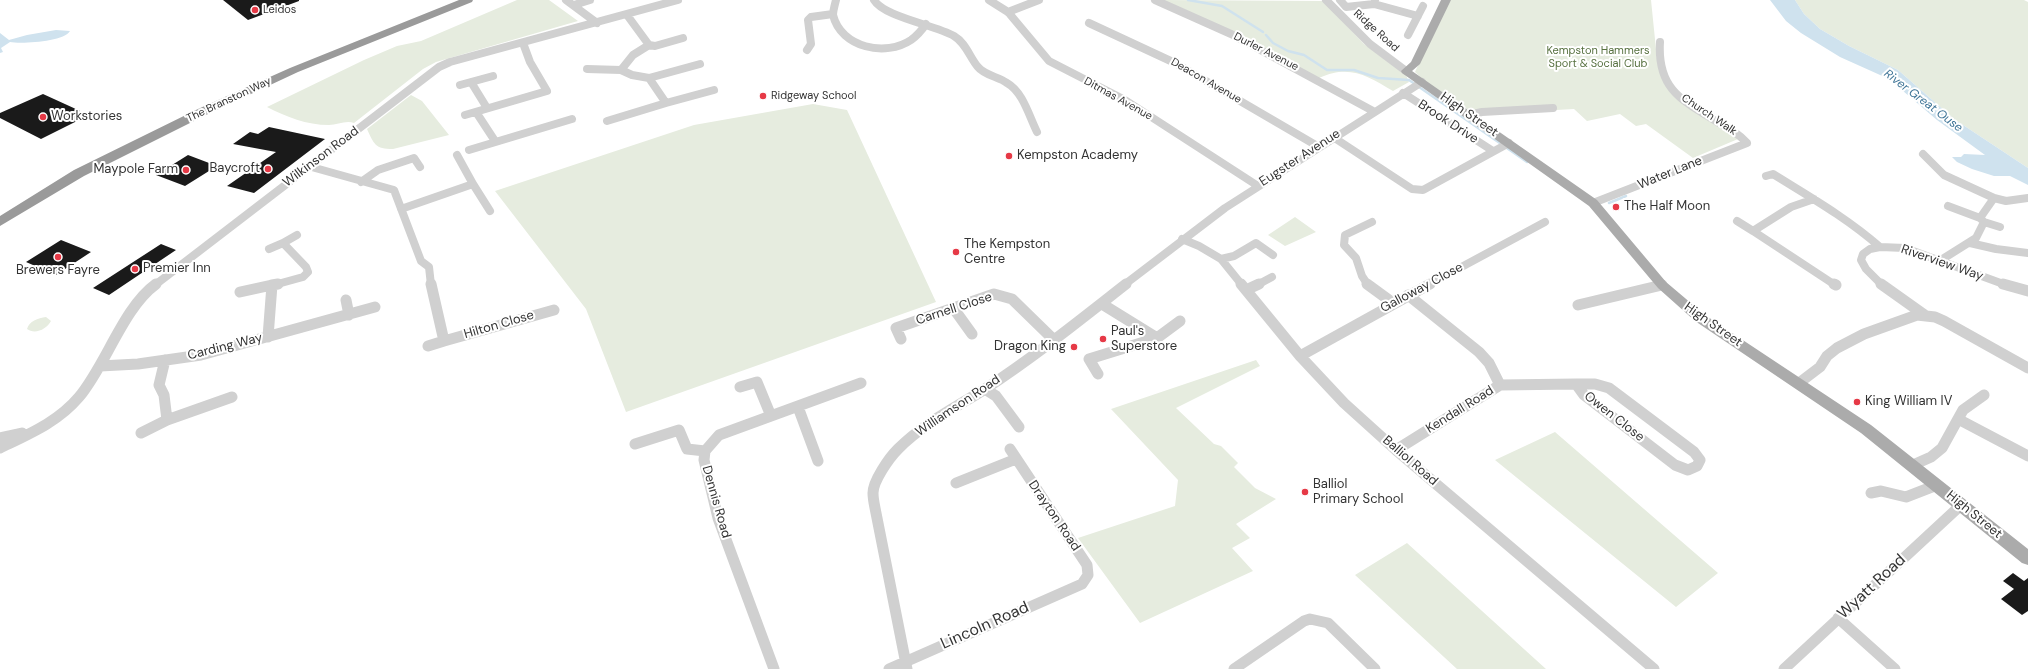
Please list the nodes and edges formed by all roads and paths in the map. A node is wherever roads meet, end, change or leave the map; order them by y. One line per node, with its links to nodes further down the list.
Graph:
1 (468, 0): 73 (highway, The Branston Way)
2 (566, 0): 14 (street)
3 (590, 0): 14 (street)
4 (678, 0): 18 (street, Wilkinson Road)
5 (836, 0): 17 (street)
6 (874, 0): 22 (street)
7 (989, 0): 16 (street, Ditmas Avenue)
8 (1039, 0): 16 (street)
9 (1155, 0): 42 (street, Durler Avenue)
10 (1326, 0): 34 (street, Ridge Road)
11 (1340, 0): 13 (street)
12 (1446, 0): 34 (main road)
13 (1374, 2): 19 (street)
14 (574, 5): 20 (street)
15 (1423, 6): 19 (street)
16 (1008, 12): 63 (street, Ditmas Avenue)
17 (833, 14): 22 (street); 28 (street)
18 (627, 15): 20 (street, Wilkinson Road); 27 (street)
19 (1418, 16): 23 (street)
20 (596, 23): 26 (street, Wilkinson Road)
21 (1089, 23): 53 (street, Deacon Avenue)
22 (926, 24): 48 (street)
23 (1408, 35)
24 (684, 38): 27 (street)
25 (1660, 42): 51 (street, Church Walk)
26 (523, 43): 40 (street); 58 (street, Wilkinson Road)
27 (649, 45): 31 (street)
28 (807, 50)
29 (700, 64): 33 (street)
30 (587, 69): 31 (street)
31 (621, 70): 33 (street)
32 (493, 76): 35 (street)
33 (649, 78): 39 (street)
34 (1414, 80): 38 (street, Eugster Avenue); 45 (main road, High Street)
35 (471, 82): 36 (street); 40 (street)
36 (460, 85)
37 (714, 90): 39 (street)
38 (1403, 93): 42 (street, Eugster Avenue); 55 (street, Brook Drive)
39 (666, 103): 47 (street)
40 (487, 108): 43 (street)
41 (1553, 108): 45 (street)
42 (1373, 111): 49 (street, Eugster Avenue)
43 (476, 112): 44 (street); 50 (street)
44 (465, 115)
45 (1468, 115): 52 (main road, High Street)
46 (572, 119): 50 (street)
47 (607, 121)
48 (1037, 132)
49 (1333, 137): 53 (street, Eugster Avenue); 55 (street)
50 (495, 141): 54 (street)
51 (1747, 143): 67 (street, Water Lane)
52 (1505, 145): 55 (street); 67 (main road, High Street)
53 (1319, 147): 63 (street, Eugster Avenue)
54 (469, 150)
55 (1493, 151)
56 (1923, 154): 64 (street)
57 (457, 155): 62 (street)
58 (308, 166): 61 (street); 115 (street, Wilkinson Road)
59 (420, 167): 61 (street)
60 (1766, 176): 66 (street)
61 (361, 182): 69 (street)
62 (473, 184): 69 (street); 70 (street)
63 (1258, 186): 79 (street, Eugster Avenue)
64 (1994, 198): 65 (street); 71 (street)
65 (2028, 198)
66 (1814, 199): 77 (street); 82 (street)
67 (1593, 203): 89 (main road, High Street)
68 (1948, 206): 71 (street)
69 (401, 209): 111 (street)
70 (490, 211)
71 (1982, 220): 76 (street); 81 (street)
72 (1737, 221): 77 (street)
73 (0, 222)
74 (1372, 222): 97 (street)
75 (1545, 222): 95 (street, Galloway Close)
76 (2000, 227)
77 (1753, 231): 90 (street)
78 (297, 235): 80 (street)
79 (1182, 239): 86 (street, Balliol Road); 98 (street, Williamson Road)
80 (283, 243): 83 (street); 91 (street)
81 (1970, 243): 84 (street); 87 (street)
82 (1880, 247): 87 (street, Riverview Way); 104 (street, Riverview Way)
83 (269, 249)
84 (2028, 253)
85 (1273, 255): 86 (street)
86 (1221, 259): 92 (street, Balliol Road)
87 (1941, 260): 93 (street, Riverview Way)
88 (1272, 277): 92 (street)
89 (1662, 285): 99 (street); 119 (main road, High Street)
90 (1836, 285)
91 (272, 286): 94 (street); 107 (street)
92 (1246, 290): 113 (street, Balliol Road)
93 (2028, 291)
94 (240, 292)
95 (1408, 295): 97 (street, Galloway Close); 121 (street)
96 (346, 300): 103 (street)
97 (1393, 303): 113 (street, Galloway Close)
98 (1102, 304): 108 (street); 110 (street, Williamson Road)
99 (1578, 305)
100 (375, 307): 103 (street, Carding Way)
101 (954, 309): 106 (street); 109 (street, Carnell Close); 110 (street, Carnell Close)
102 (554, 310): 111 (street, Hilton Close)
103 (348, 315): 107 (street, Carding Way)
104 (1926, 316): 116 (street); 119 (street)
105 (1180, 321): 108 (street)
106 (972, 334)
107 (268, 337): 114 (street, Carding Way)
108 (1157, 338): 117 (street)
109 (901, 339)
110 (1054, 340): 123 (street, Williamson Road)
111 (444, 341): 112 (street, Hilton Close)
112 (428, 346)
113 (1300, 356): 136 (street, Balliol Road)
114 (165, 360): 115 (street, Carding Way); 129 (street)
115 (100, 366): 130 (street, Wilkinson Road)
116 (2028, 368)
117 (1098, 374)
118 (861, 383): 126 (street, Dennis Road)
119 (1799, 383): 140 (main road, High Street)
120 (1576, 384): 120 (street, Owen Close); 121 (street, Kendall Road)
121 (1500, 385): 136 (street, Kendall Road)
122 (740, 387): 127 (street)
123 (985, 389): 131 (street); 148 (street, Williamson Road)
124 (1984, 395): 128 (street)
125 (232, 397): 129 (street)
126 (798, 407): 127 (street, Dennis Road); 139 (street)
127 (771, 416): 137 (street, Dennis Road)
128 (1958, 418): 138 (street); 140 (street)
129 (167, 420): 132 (street)
130 (39, 428): 133 (street, Wilkinson Road); 135 (street, Wilkinson Road)
131 (1019, 428)
132 (141, 433)
133 (0, 438)
134 (635, 444): 137 (street)
135 (0, 448)
136 (1396, 450): 153 (street, Balliol Road)
137 (705, 451): 149 (street, Dennis Road)
138 (2028, 456)
139 (818, 461)
140 (1913, 465): 142 (main road, High Street)
141 (956, 483): 146 (street, Drayton Road)
142 (1937, 485): 143 (street); 144 (main road, High Street)
143 (1875, 489)
144 (1961, 505): 145 (main road, High Street); 147 (street, Wyatt Road)
145 (2028, 558)
146 (1082, 584): 148 (street, Lincoln Road)
147 (1838, 618): 154 (street, Wyatt Road); 155 (street)
148 (906, 665): 150 (street, Lincoln Road)
149 (774, 669)
150 (889, 669)
151 (1234, 669): 152 (street)
152 (1374, 669)
153 (1654, 669)
154 (1784, 669)
155 (1895, 669)

